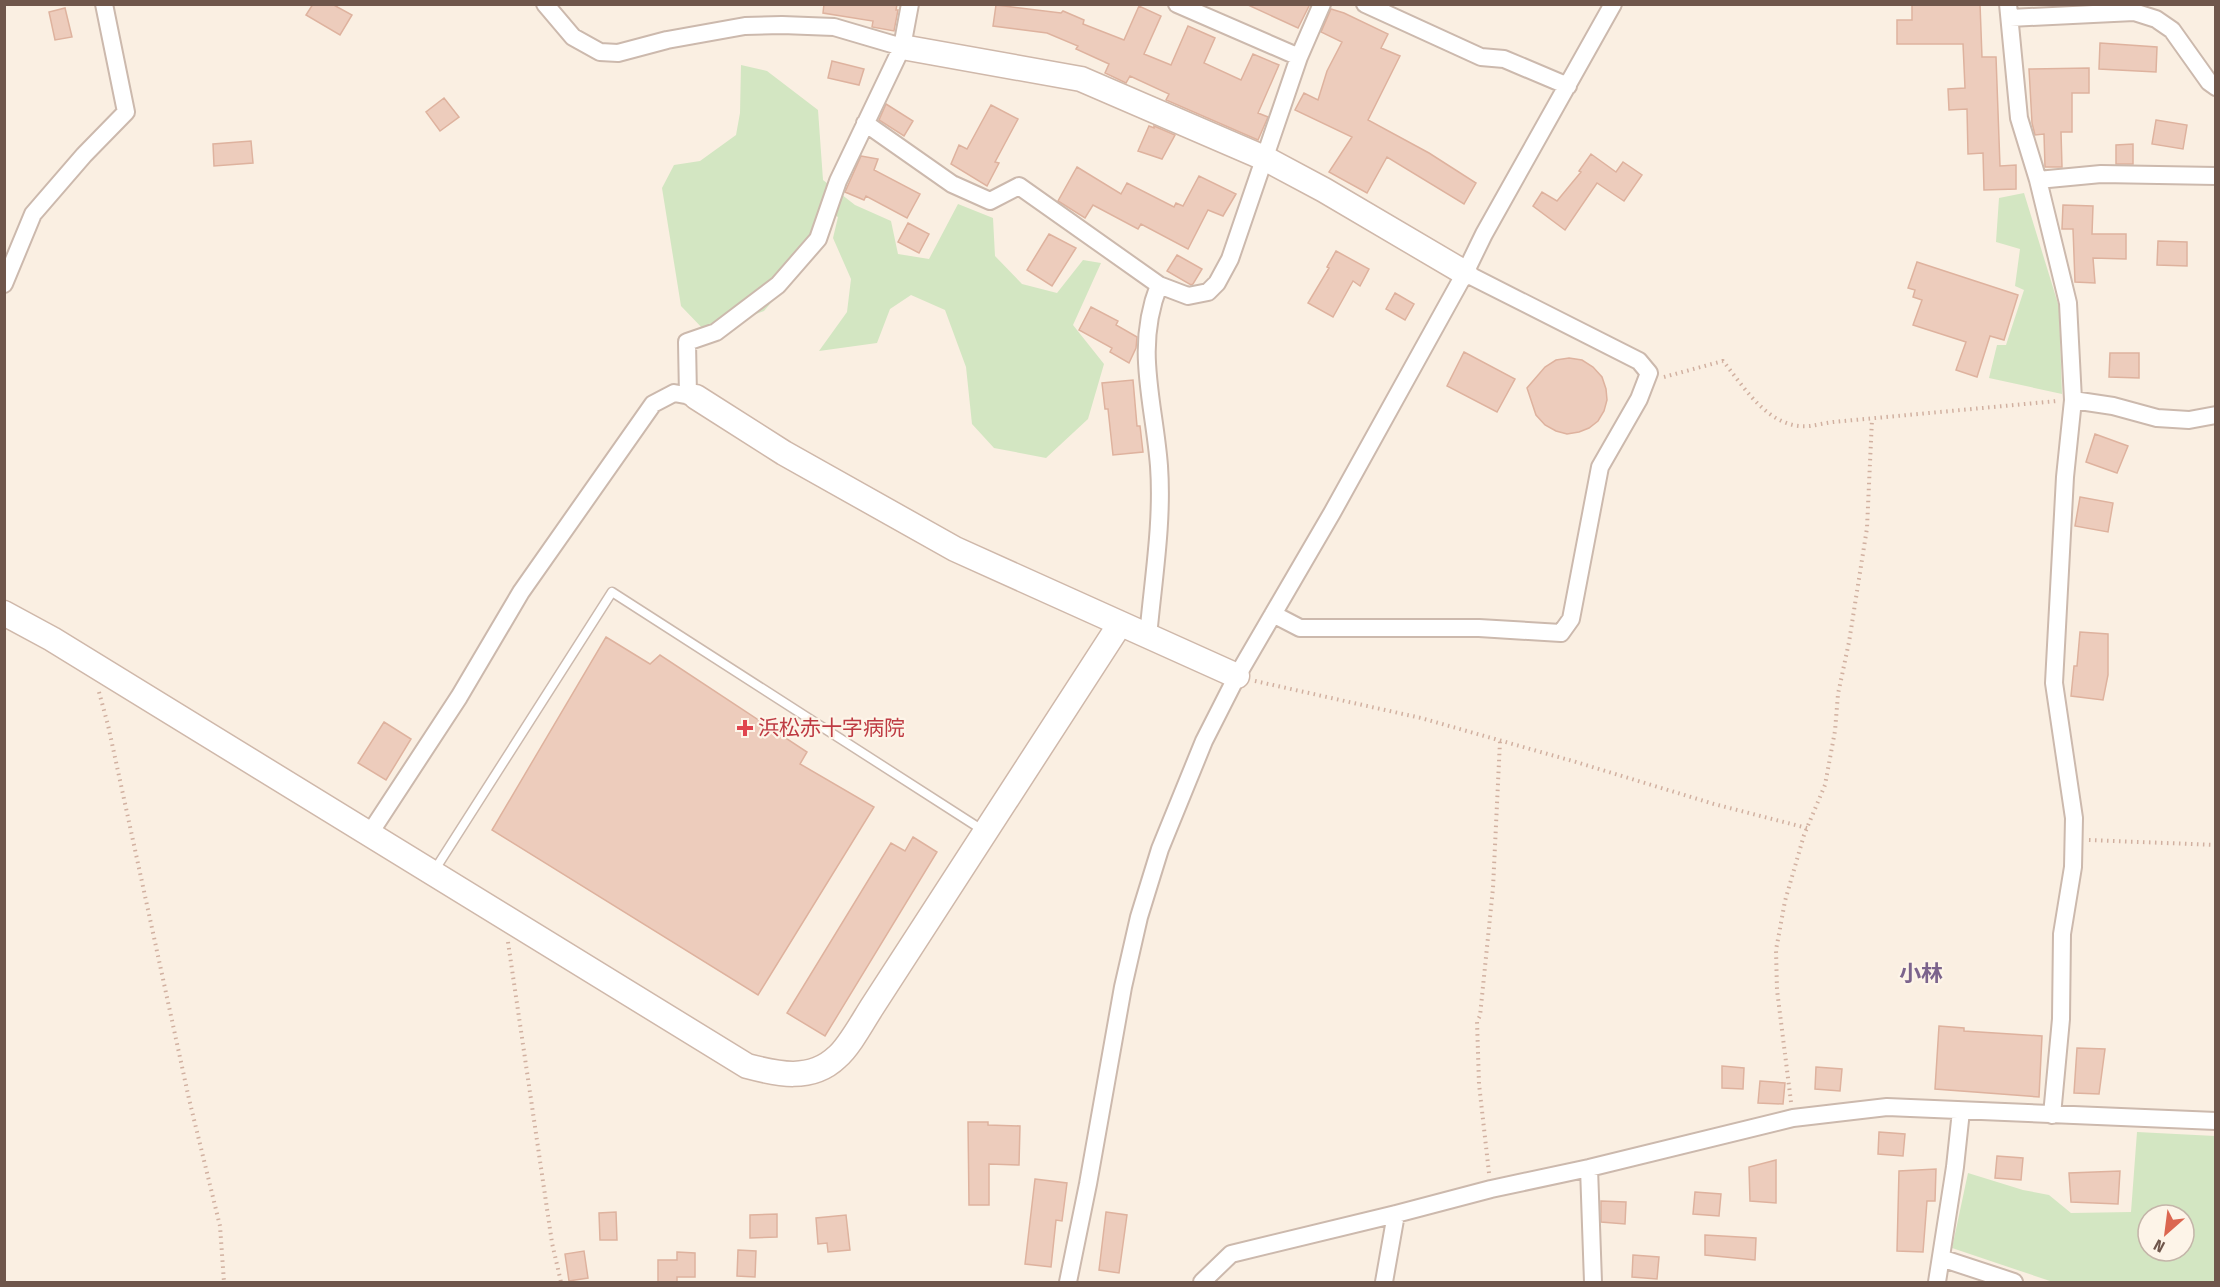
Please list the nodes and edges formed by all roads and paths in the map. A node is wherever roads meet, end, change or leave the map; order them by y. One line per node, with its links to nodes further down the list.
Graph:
1 (104, 4): 18 (street)
2 (545, 4): 9 (street)
3 (910, 4): 9 (street)
4 (1177, 4): 10 (street)
5 (1322, 4): 10 (street)
6 (1365, 4): 11 (street)
7 (1613, 4): 11 (street)
8 (2009, 11): 12 (street); 16 (street)
9 (902, 47): 13 (street); 14 (street)
10 (1299, 57): 14 (street)
11 (1568, 86): 17 (street)
12 (2216, 87)
13 (865, 123): 19 (street); 21 (street)
14 (1264, 159): 17 (street); 19 (street)
15 (2216, 176): 16 (street)
16 (2038, 180): 22 (street)
17 (1465, 273): 20 (street); 26 (street)
18 (4, 284)
19 (1159, 285): 28 (street)
20 (1646, 382): 24 (path); 26 (street)
21 (692, 396): 27 (street); 34 (street)
22 (2073, 400): 23 (street); 24 (path); 35 (street)
23 (2216, 415)
24 (1872, 419): 32 (path)
25 (4, 613): 29 (street)
26 (1274, 614): 30 (street)
27 (1120, 624): 28 (street); 33 (street)
28 (1148, 636): 30 (street)
29 (90, 663): 34 (street); 47 (path)
30 (1237, 676): 31 (path); 49 (street)
31 (1500, 741): 32 (path); 44 (path)
32 (1807, 828): 41 (path)
33 (985, 831): 37 (lane); 38 (street)
34 (370, 833): 37 (street)
35 (2073, 839): 36 (path); 40 (street)
36 (2216, 845)
37 (433, 872): 38 (street)
38 (505, 917): 48 (path)
39 (1961, 1111): 40 (street); 41 (street); 46 (street)
40 (2052, 1115): 42 (street)
41 (1793, 1118): 43 (street)
42 (2216, 1121)
43 (1589, 1168): 44 (street); 52 (street)
44 (1491, 1189): 45 (street)
45 (1396, 1214): 50 (street); 51 (street)
46 (1941, 1258): 53 (street); 54 (street)
47 (224, 1282)
48 (561, 1282)
49 (1068, 1282)
50 (1202, 1282)
51 (1384, 1282)
52 (1593, 1282)
53 (1937, 1282)
54 (2014, 1282)

